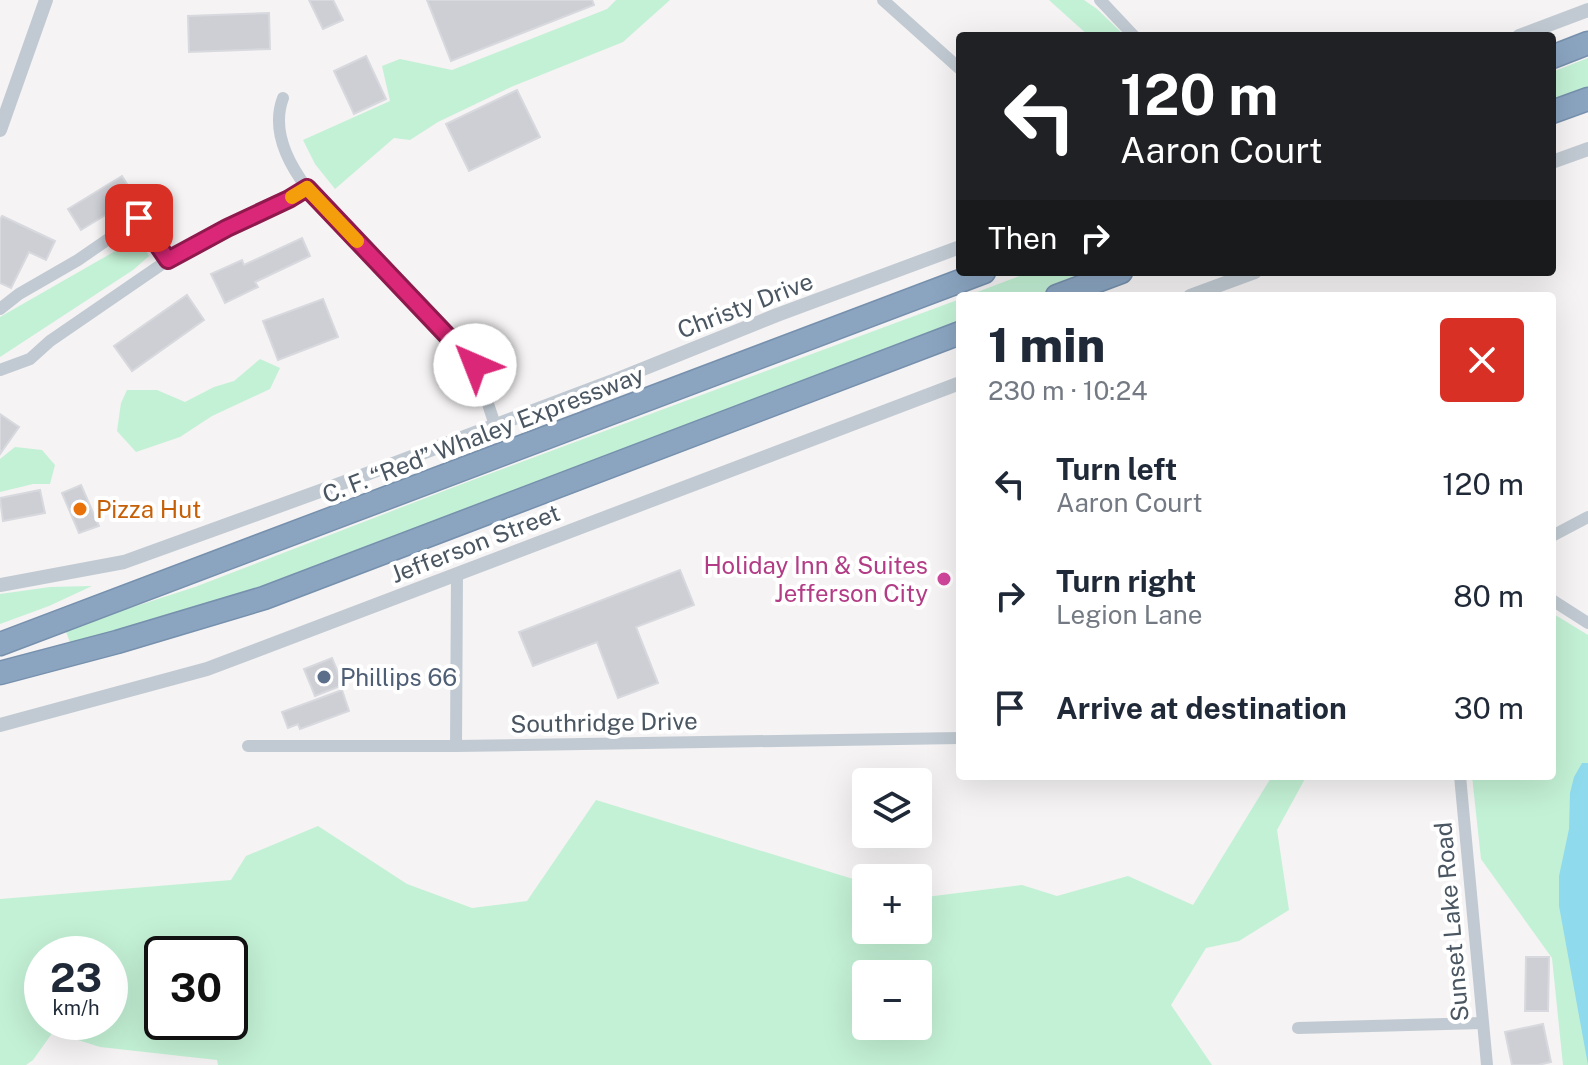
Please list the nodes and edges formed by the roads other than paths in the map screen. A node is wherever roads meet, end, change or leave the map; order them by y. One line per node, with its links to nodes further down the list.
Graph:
1 (46, 0): 13 (street)
2 (883, 0): 9 (street)
3 (1100, 0): 5 (street)
4 (1588, 10): 6 (street)
5 (1130, 32)
6 (1530, 32)
7 (1588, 43): 8 (highway)
8 (1556, 55)
9 (956, 65)
10 (283, 98): 16 (street)
11 (1588, 99): 12 (highway)
12 (1556, 111)
13 (0, 130)
14 (1588, 149): 15 (street)
15 (1556, 161)
16 (307, 188): 18 (street); 28 (street)
17 (956, 248): 28 (street, Christy Drive)
18 (168, 260): 24 (street); 26 (street)
19 (973, 276): 35 (highway, C. F. “Red” Whaley Expressway)
20 (1110, 276): 22 (highway)
21 (1244, 276): 23 (street)
22 (1068, 292)
23 (1201, 292)
24 (0, 309)
25 (956, 335): 36 (highway)
26 (0, 370)
27 (956, 385): 31 (street, Jefferson Street)
28 (495, 425): 32 (street, Christy Drive)
29 (1588, 517): 30 (street)
30 (1556, 534)
31 (457, 574): 37 (street, Jefferson Street); 40 (street)
32 (0, 585)
33 (1556, 603): 34 (street)
34 (1588, 623)
35 (0, 644)
36 (0, 673)
37 (0, 725)
38 (956, 738): 40 (street, Southridge Drive)
39 (248, 746): 40 (street, Southridge Drive)
40 (456, 746)
41 (1460, 780): 42 (street, Sunset Lake Road)
42 (1482, 1023): 43 (street); 44 (street, Sunset Lake Road)
43 (1298, 1028)
44 (1487, 1065)

